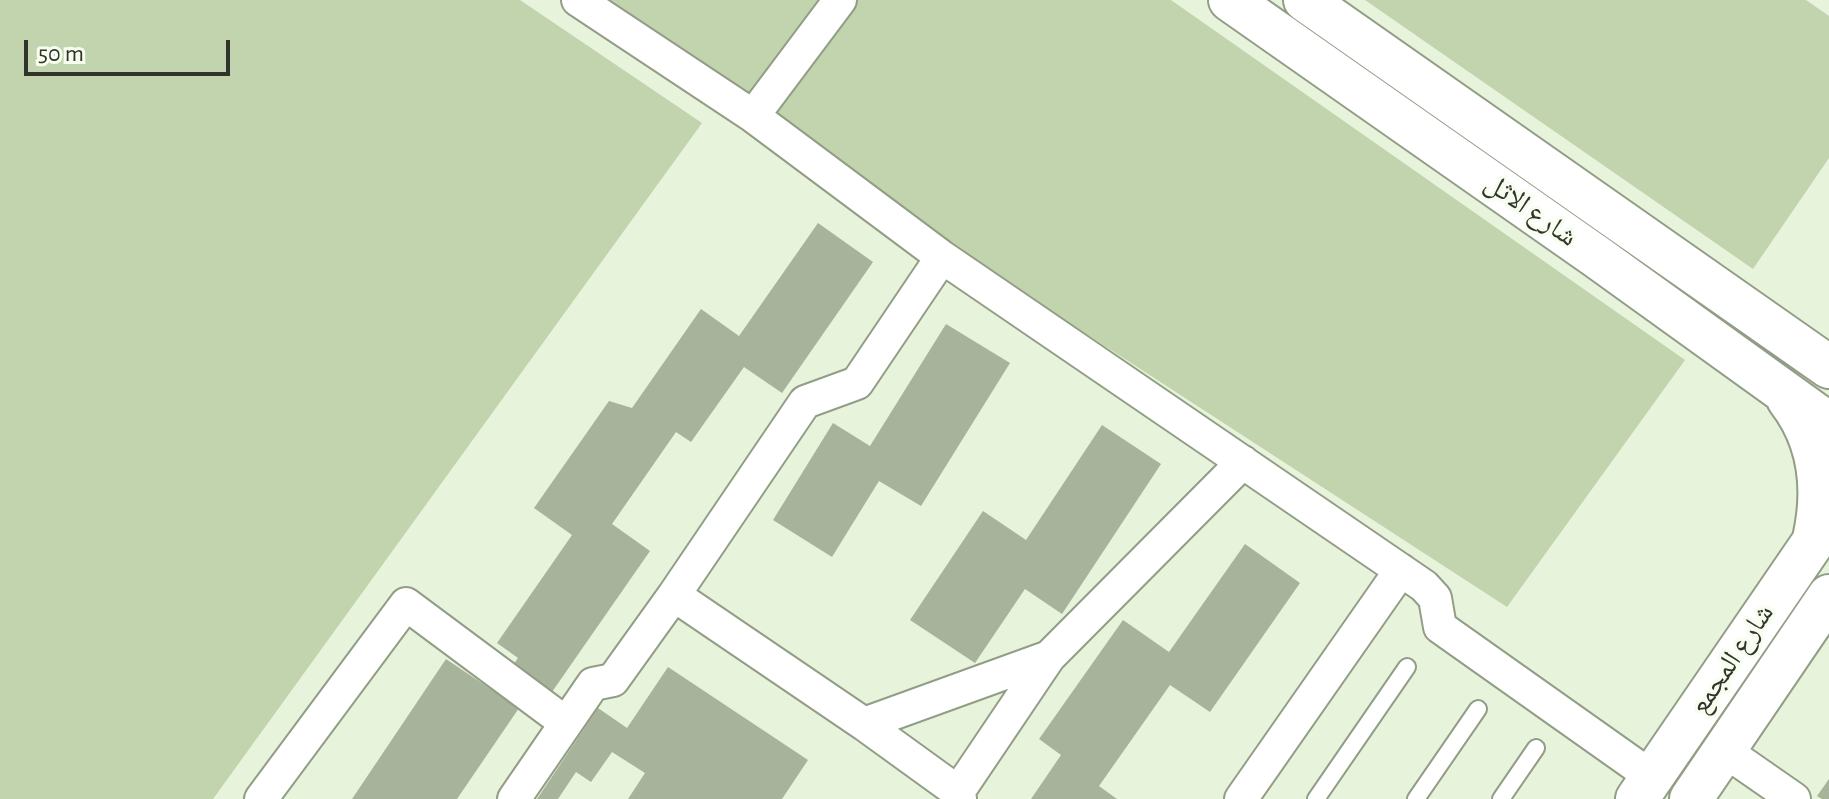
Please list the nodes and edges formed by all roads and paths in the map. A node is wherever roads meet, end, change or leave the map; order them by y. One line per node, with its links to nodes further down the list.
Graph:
1 (578, 0): 7 (street)
2 (840, 0): 7 (street)
3 (1230, 0): 6 (street, شارع الاثل)
4 (1305, 0): 5 (street, شارع الاثل)
5 (1414, 77): 6 (street); 9 (street, شارع الاثل)
6 (1389, 111): 10 (street, شارع الاثل)
7 (753, 116): 8 (street)
8 (942, 257): 12 (street); 15 (street)
9 (1821, 358): 10 (street)
10 (1780, 388): 11 (street, شارع الاثل); 13 (street)
11 (1826, 420)
12 (1243, 462): 14 (street); 17 (street)
13 (1824, 529): 24 (street, شارع المجمع)
14 (1401, 570): 24 (street); 28 (street)
15 (674, 595): 20 (street); 21 (street)
16 (1829, 596): 23 (street, شارع المجمع)
17 (1049, 657): 21 (street); 25 (street)
18 (1407, 667): 29 (lane)
19 (1478, 709): 30 (lane)
20 (566, 723): 26 (street); 27 (street)
21 (864, 724): 25 (street)
22 (1536, 748): 31 (lane)
23 (1725, 751): 32 (street, شارع المجمع); 33 (street)
24 (1644, 788)
25 (959, 796)
26 (261, 799)
27 (514, 799)
28 (1241, 799)
29 (1316, 799)
30 (1416, 799)
31 (1501, 799)
32 (1691, 799)
33 (1794, 799)

